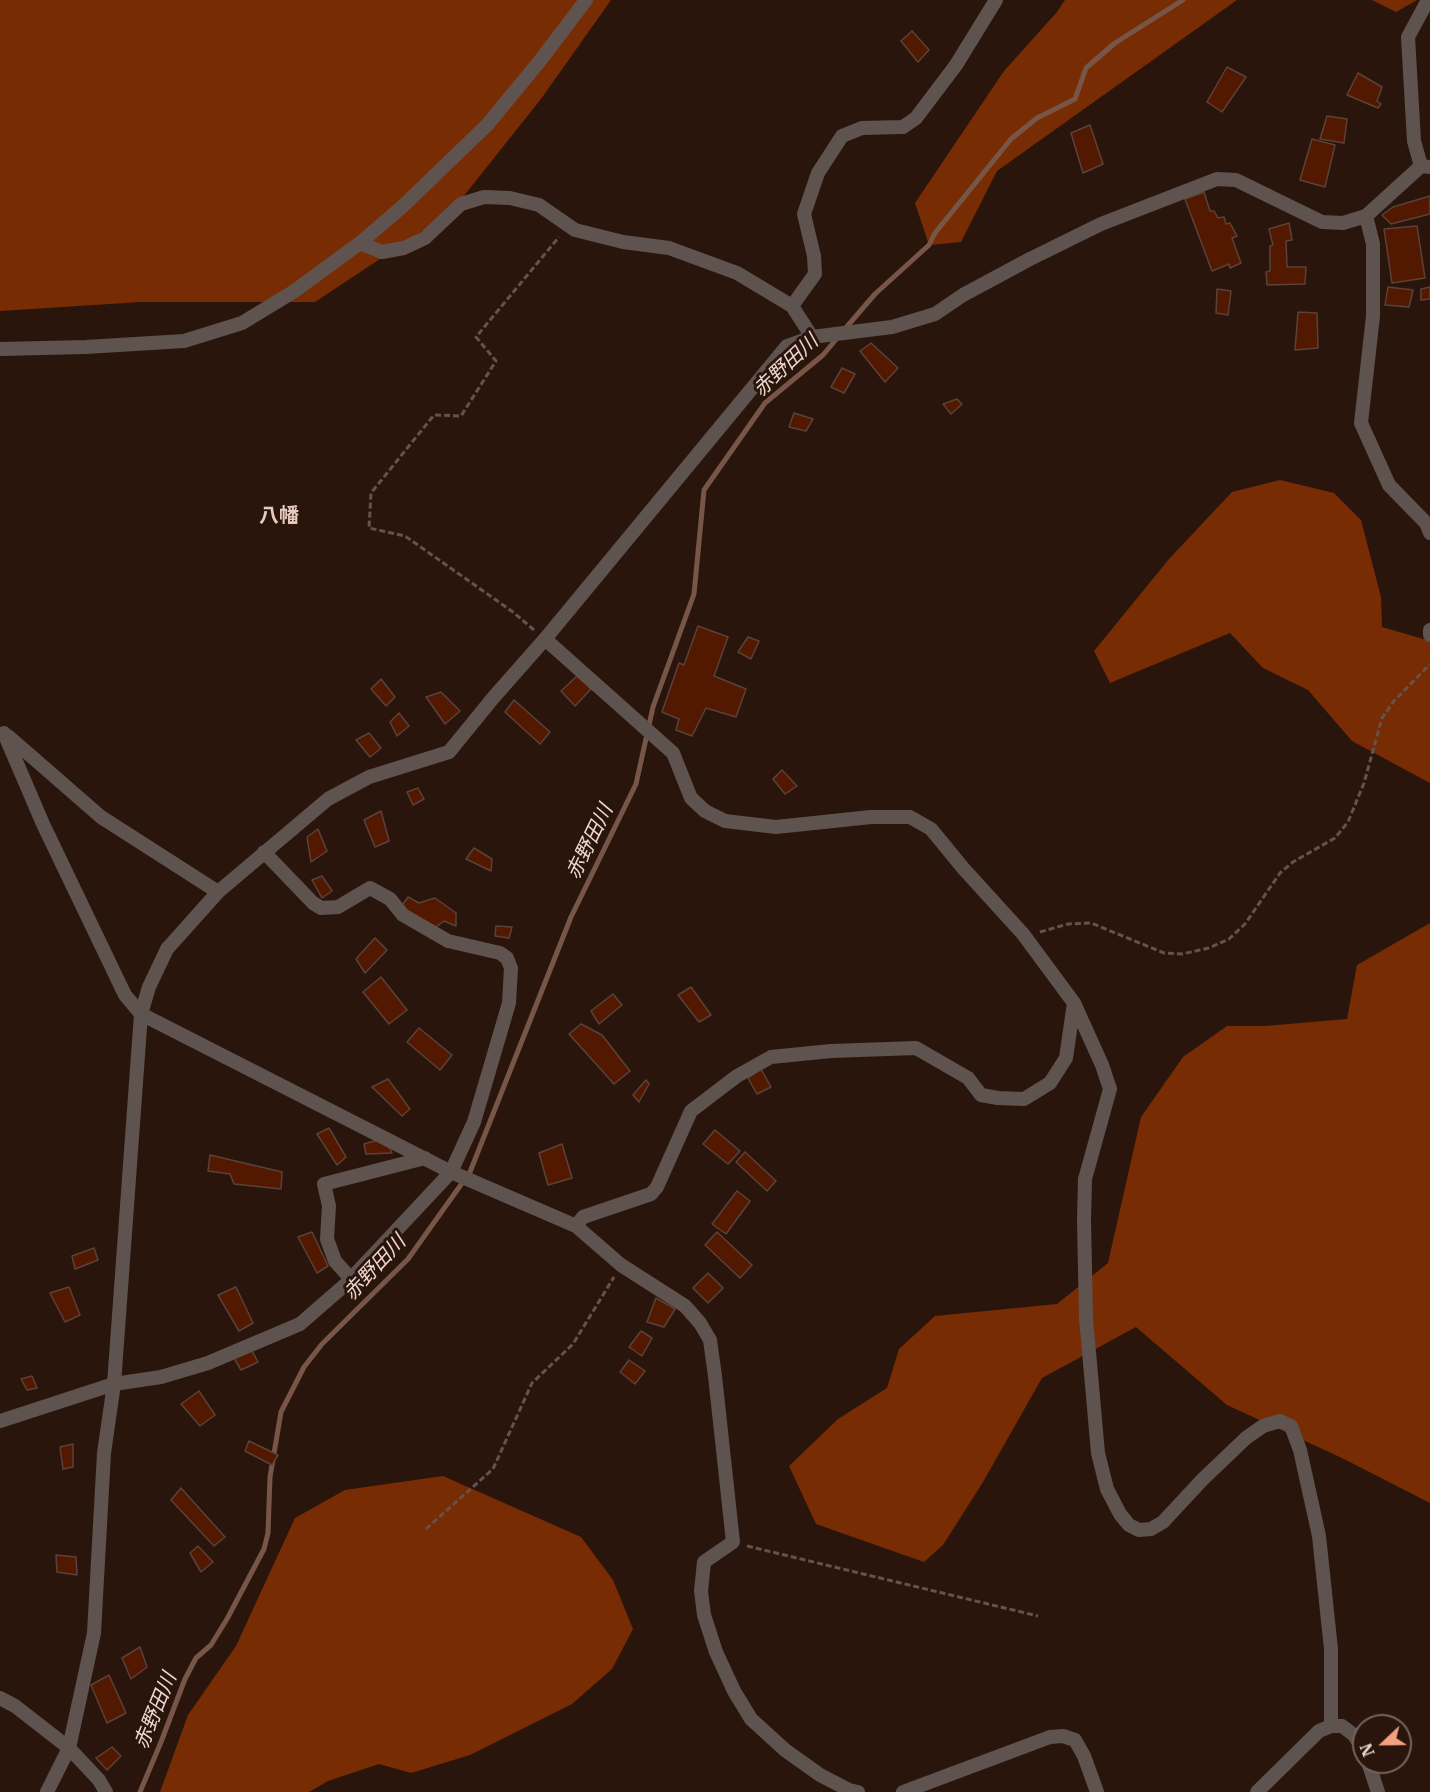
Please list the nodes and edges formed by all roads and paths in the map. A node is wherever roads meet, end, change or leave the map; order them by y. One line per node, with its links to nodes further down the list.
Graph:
1 (586, 0): 7 (street)
2 (996, 0): 8 (street)
3 (1428, 0): 4 (street)
4 (1425, 166): 5 (street)
5 (1366, 216): 9 (street); 11 (street)
6 (568, 225): 7 (street); 8 (street); 14 (path)
7 (360, 243): 10 (street)
8 (792, 306): 9 (street)
9 (812, 337): 14 (street)
10 (0, 349)
11 (1430, 533)
12 (1430, 630): 13 (street)
13 (1430, 635)
14 (545, 639): 17 (street); 19 (street)
15 (1430, 664): 19 (path)
16 (2, 731): 18 (street); 21 (street)
17 (264, 852): 18 (street); 23 (street)
18 (218, 891): 21 (street)
19 (1023, 934): 20 (street)
20 (1074, 1003): 24 (street); 33 (street)
21 (141, 1014): 22 (street); 27 (street)
22 (425, 1158): 23 (street); 26 (street)
23 (454, 1172): 24 (street); 26 (street)
24 (576, 1226): 25 (street)
25 (621, 1265): 29 (path); 30 (street)
26 (351, 1279): 27 (street)
27 (114, 1384): 28 (street); 35 (street)
28 (0, 1421)
29 (426, 1529)
30 (733, 1542): 31 (path); 39 (street)
31 (1038, 1616)
32 (0, 1698): 35 (street)
33 (1331, 1726): 34 (street); 42 (street)
34 (1352, 1734)
35 (69, 1748): 37 (street); 38 (street)
36 (1372, 1774): 43 (street)
37 (47, 1792)
38 (106, 1792)
39 (858, 1792)
40 (903, 1792): 41 (street)
41 (1097, 1792)
42 (1257, 1792)
43 (1378, 1792)

